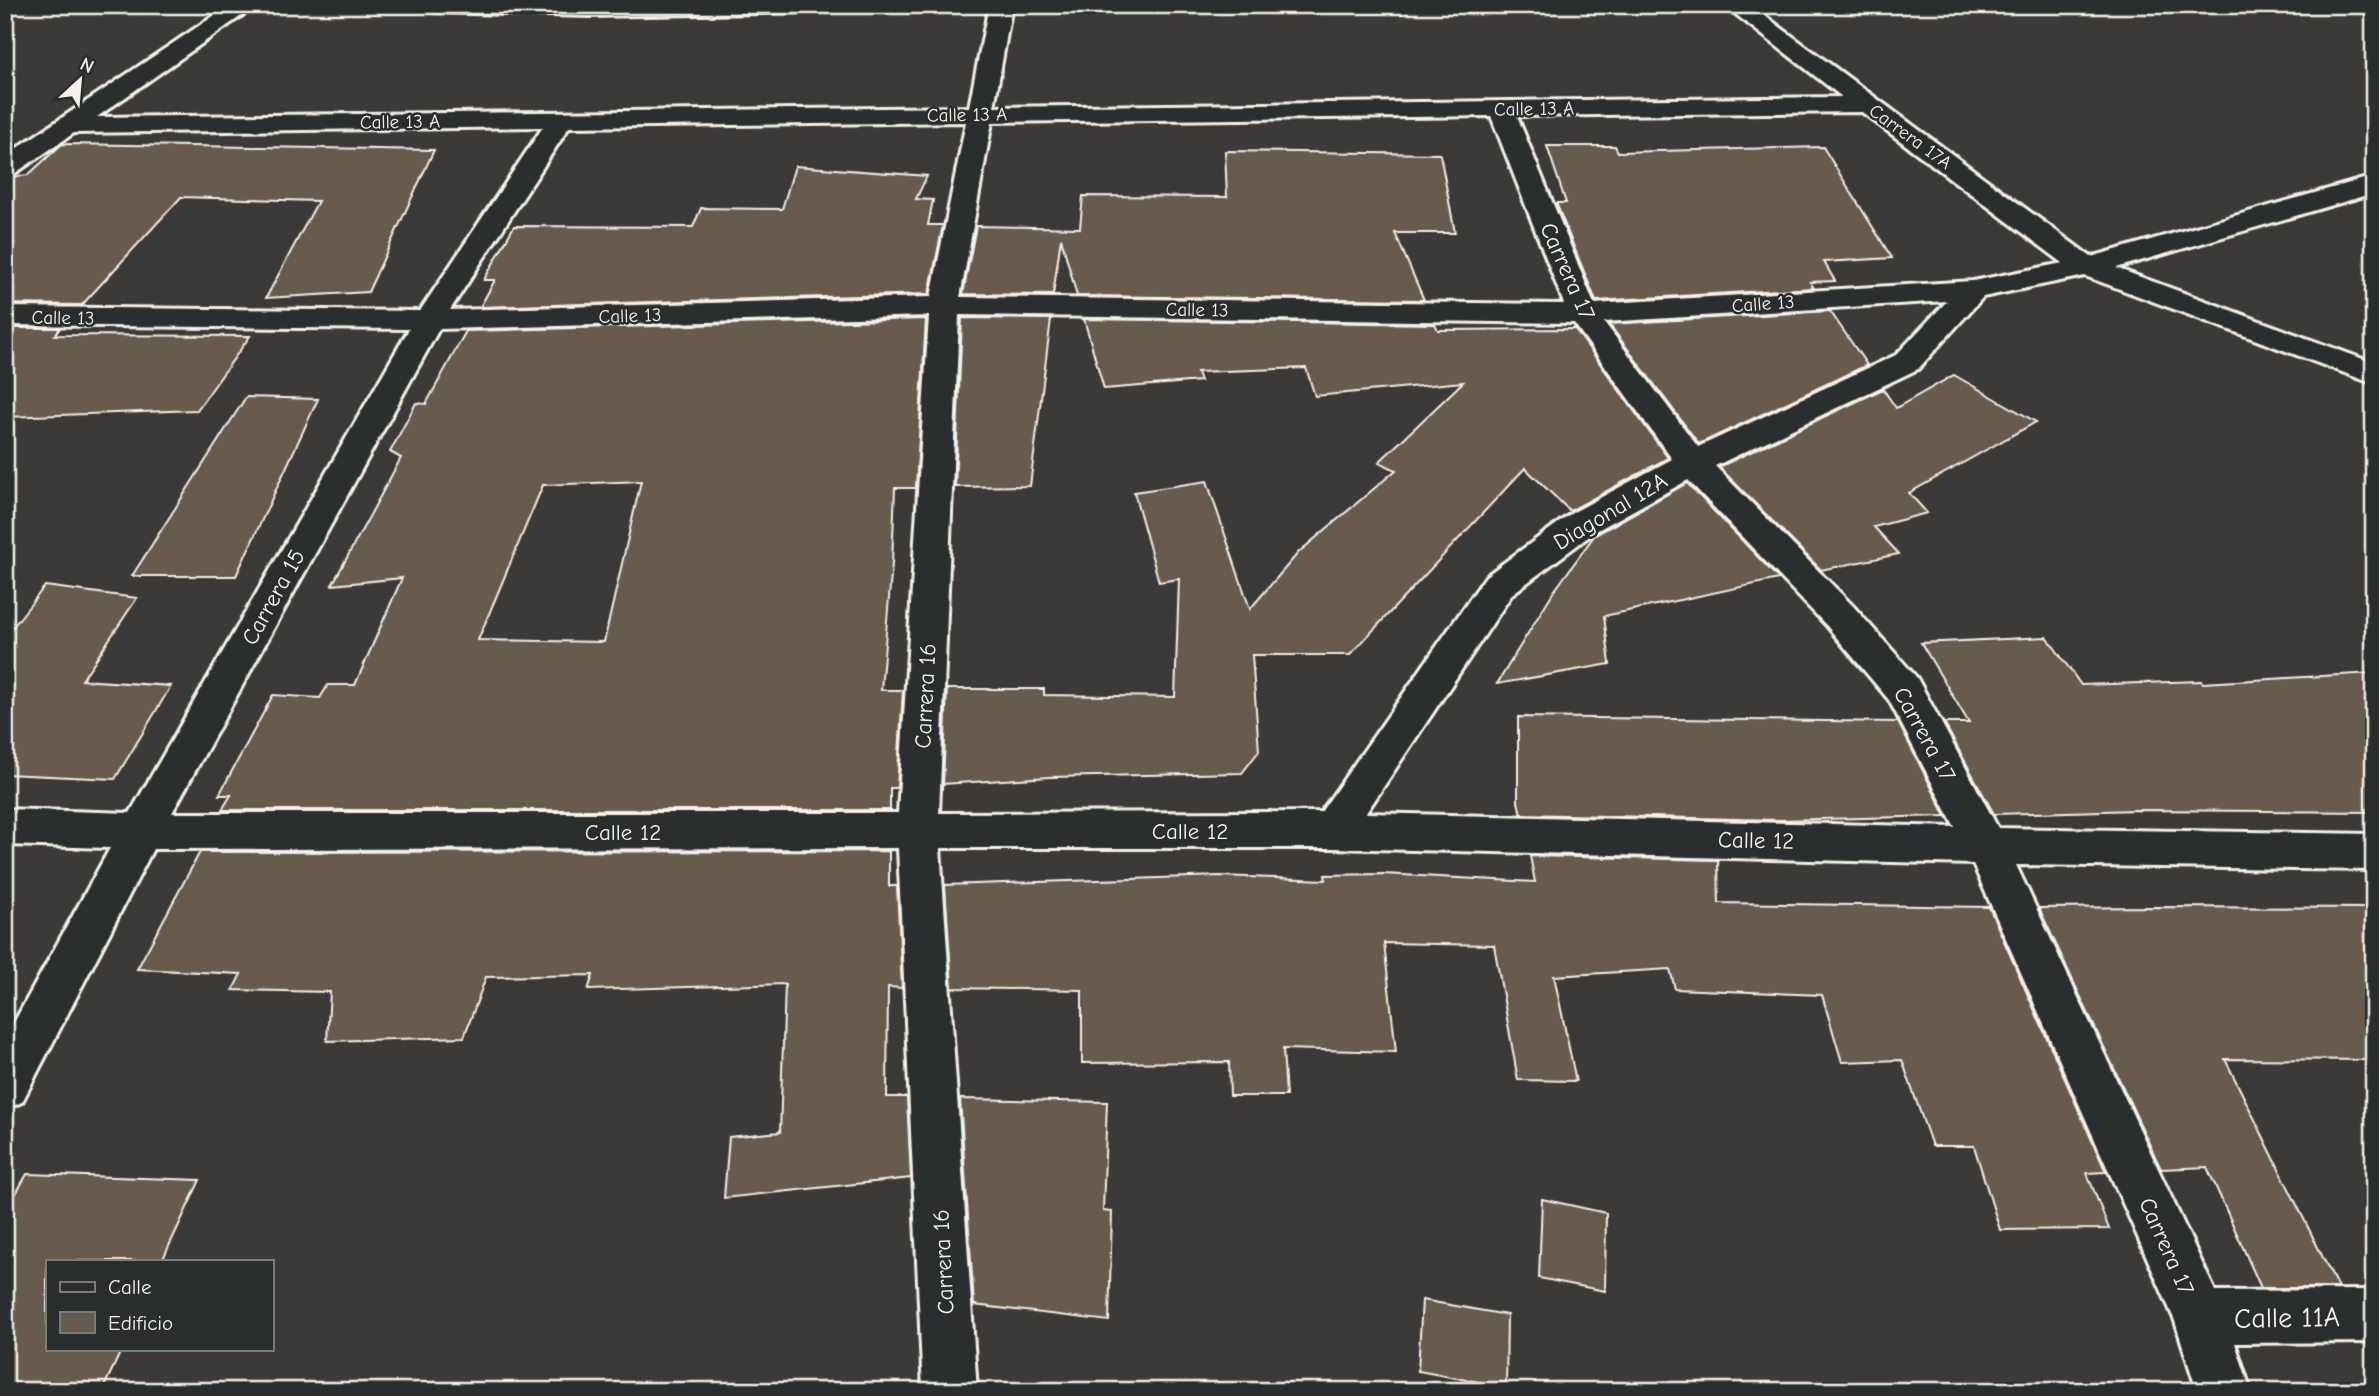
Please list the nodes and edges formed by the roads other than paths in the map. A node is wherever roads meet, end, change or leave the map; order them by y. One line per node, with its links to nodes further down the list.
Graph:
1 (246, 5): 10 (street)
2 (435, 5): 3 (street)
3 (812, 5)
4 (1001, 5): 8 (street, Carrera 16)
5 (1735, 5): 6 (street, Carrera 17A)
6 (1866, 104): 7 (street, Calle 13 A); 13 (street, Carrera 17A)
7 (1501, 108): 8 (street, Calle 13 A); 16 (street, Carrera 17)
8 (980, 114): 9 (street, Calle 13 A); 15 (street, Carrera 16)
9 (561, 119): 10 (street, Calle 13 A); 18 (street, Carrera 15)
10 (67, 125): 11 (street)
11 (5, 168)
12 (2374, 184): 13 (street, Calle 13)
13 (2087, 267): 14 (street, Calle 13); 19 (street, Carrera 17A)
14 (1973, 290): 16 (street, Calle 13); 20 (street, Diagonal 12A)
15 (944, 306): 16 (street, Calle 13); 18 (street, Calle 13); 24 (street, Carrera 16)
16 (1583, 314): 20 (street, Carrera 17)
17 (5, 316): 18 (street, Calle 13)
18 (429, 320): 23 (street, Carrera 15)
19 (2374, 374)
20 (1692, 463): 22 (street, Diagonal 12A); 25 (street, Carrera 17)
21 (5, 827): 23 (street, Calle 12)
22 (1332, 830): 24 (street, Calle 12); 25 (street, Calle 12)
23 (141, 831): 24 (street, Calle 12); 27 (street, Carrera 15)
24 (918, 832): 30 (street, Carrera 16)
25 (1986, 846): 26 (street, Calle 12); 29 (street, Carrera 17)
26 (2374, 852)
27 (5, 1086)
28 (2374, 1316): 29 (street, Calle 11A)
29 (2200, 1317): 31 (street, Carrera 17)
30 (950, 1391)
31 (2224, 1391)

